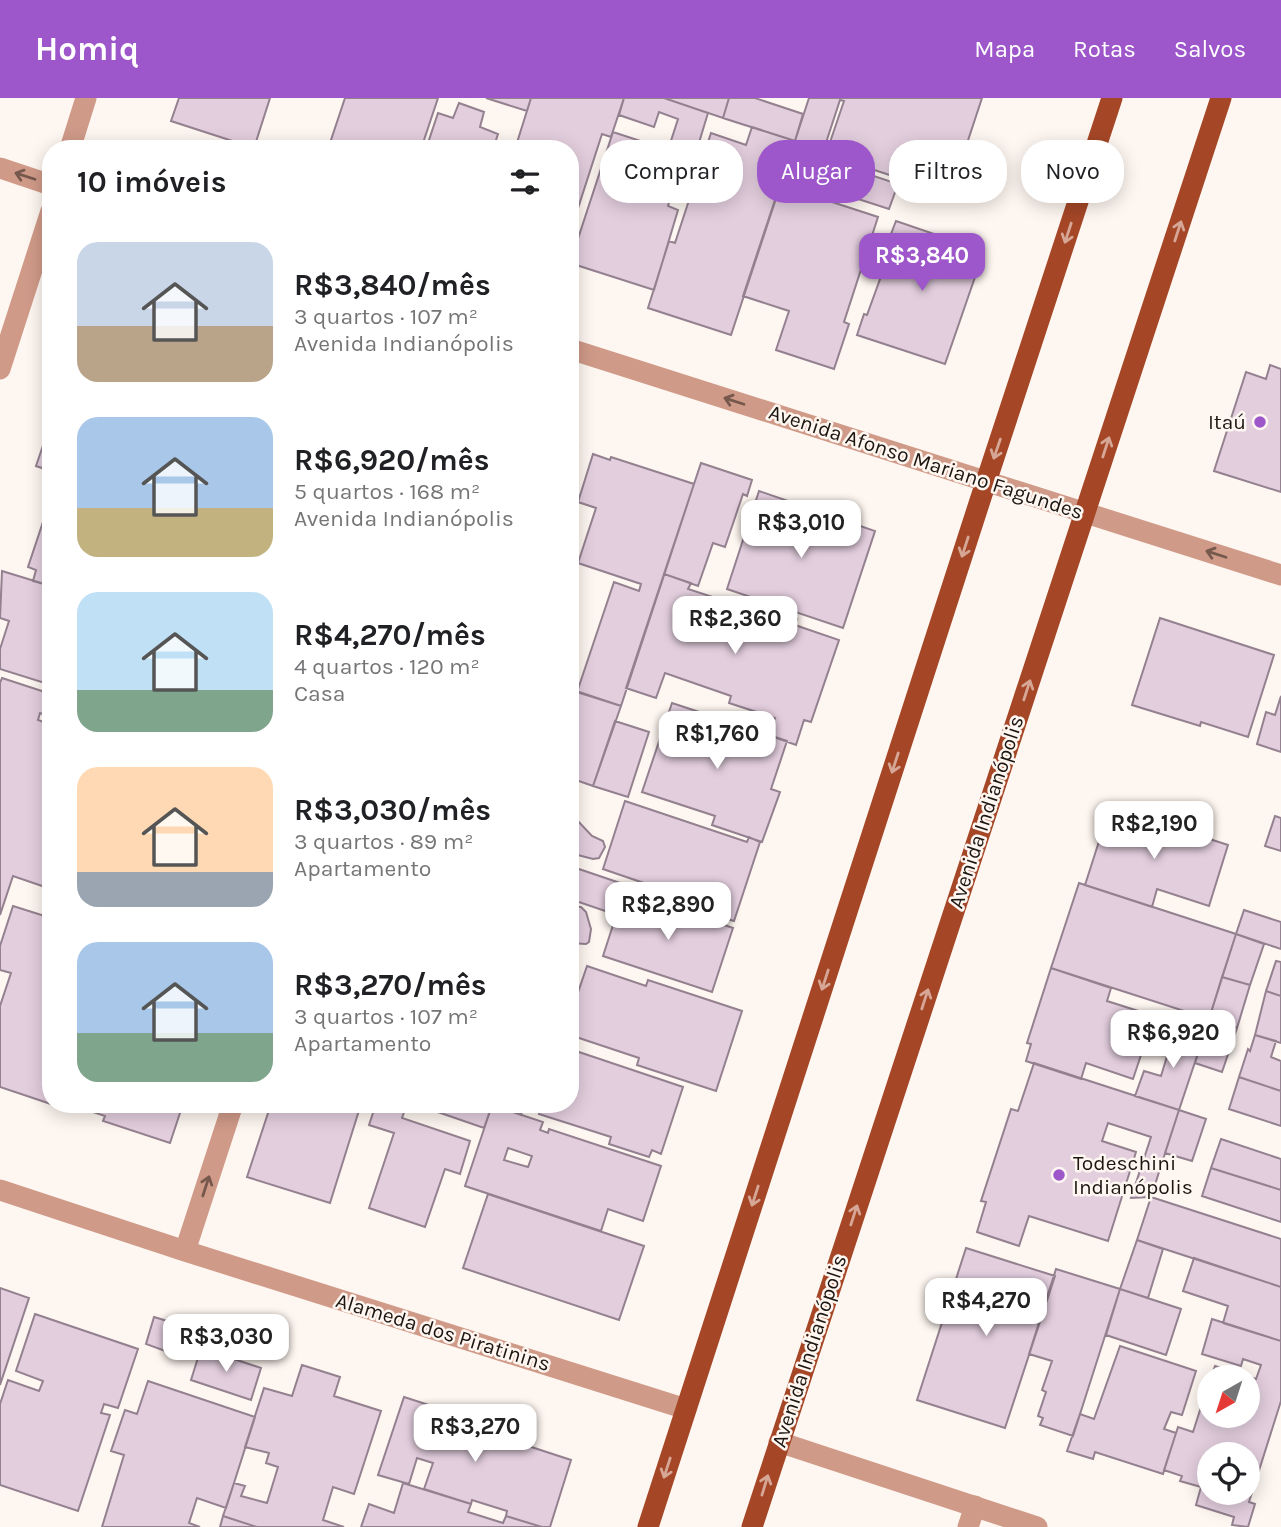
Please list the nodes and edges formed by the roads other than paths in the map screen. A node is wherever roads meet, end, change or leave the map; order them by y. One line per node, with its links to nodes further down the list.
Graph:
1 (86, 98): 4 (street)
2 (1112, 98): 10 (main road, one-way to 10)
3 (1222, 98): 11 (main road, Avenida Indianópolis, one-way to 3)
4 (73, 140)
5 (0, 168): 6 (street, one-way to 5)
6 (42, 182)
7 (42, 239): 9 (street)
8 (579, 352): 10 (street, Avenida Afonso Mariano Fagundes, one-way to 8)
9 (0, 369)
10 (986, 482): 11 (street, Avenida Afonso Mariano Fagundes); 16 (main road, one-way to 16)
11 (1085, 512): 12 (street, Avenida Afonso Mariano Fagundes, one-way to 11); 17 (main road, Avenida Indianópolis, one-way to 11)
12 (1281, 575)
13 (230, 1113): 15 (street, one-way to 13)
14 (0, 1190): 15 (street, Alameda dos Piratinins)
15 (185, 1251): 16 (street, Alameda dos Piratinins)
16 (687, 1409): 19 (main road, one-way to 19)
17 (779, 1443): 18 (street); 20 (main road, Avenida Indianópolis, one-way to 17)
18 (975, 1506): 21 (street); 22 (street)
19 (648, 1527)
20 (752, 1527)
21 (968, 1527)
22 (1037, 1527)

